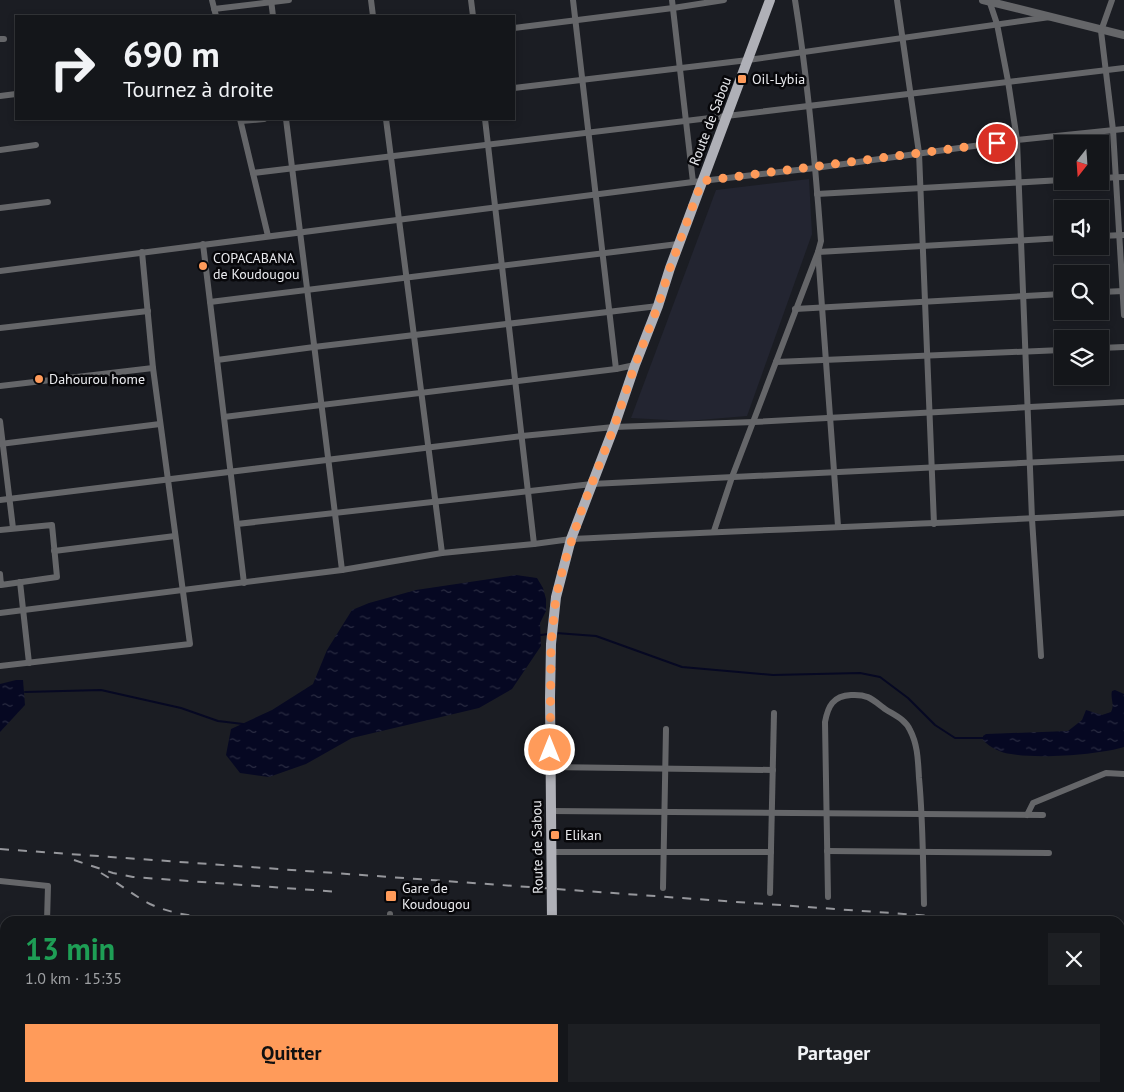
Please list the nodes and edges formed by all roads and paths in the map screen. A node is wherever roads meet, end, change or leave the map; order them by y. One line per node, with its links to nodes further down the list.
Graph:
1 (212, 0): 15 (street)
2 (289, 0): 13 (street)
3 (371, 0): 17 (street)
4 (471, 0): 18 (street)
5 (573, 0): 20 (street)
6 (672, 0): 14 (street)
7 (724, 0): 14 (street)
8 (770, 0): 27 (main road, Route de Sabou)
9 (796, 0): 26 (street)
10 (897, 0): 25 (street)
11 (987, 0): 19 (street); 21 (street)
12 (1112, 0): 23 (street)
13 (271, 1): 15 (street); 16 (street)
14 (673, 8): 20 (street); 28 (street)
15 (215, 13)
16 (273, 15)
17 (373, 15)
18 (473, 15)
19 (1051, 17): 21 (street); 23 (street)
20 (576, 20): 22 (street); 31 (street)
21 (997, 24): 25 (street); 32 (street)
22 (515, 28)
23 (1101, 30): 24 (street); 30 (street)
24 (1124, 36)
25 (902, 38): 26 (street); 34 (street)
26 (803, 52): 27 (street); 37 (street)
27 (748, 60): 28 (street); 38 (main road, Route de Sabou)
28 (680, 68): 31 (street); 43 (street)
29 (1124, 68): 30 (street)
30 (1106, 70): 32 (street); 45 (street)
31 (582, 78): 33 (street); 46 (street)
32 (1008, 81): 34 (street); 47 (street)
33 (515, 88)
34 (910, 93): 37 (street); 51 (street)
35 (15, 94): 36 (street)
36 (0, 96)
37 (809, 106): 38 (street); 54 (street)
38 (727, 116): 43 (street); 60 (main road, Route de Sabou)
39 (240, 120): 55 (street)
40 (286, 120): 53 (street)
41 (386, 120): 52 (street)
42 (485, 120): 49 (street)
43 (686, 120): 46 (street); 60 (street)
44 (1124, 129): 45 (street)
45 (1114, 130): 47 (street); 58 (street)
46 (588, 132): 49 (street); 63 (street)
47 (1017, 140): 51 (street); 61 (street)
48 (36, 145): 50 (street)
49 (488, 145): 52 (street); 66 (street)
50 (0, 150)
51 (919, 153): 54 (street); 62 (street)
52 (391, 156): 53 (street); 68 (street)
53 (292, 168): 55 (street); 69 (street)
54 (815, 168): 60 (street); 64 (street)
55 (253, 173): 71 (street)
56 (1124, 177): 58 (street)
57 (1109, 178): 58 (street)
58 (1116, 178): 70 (street)
59 (1054, 181): 61 (street)
60 (698, 182): 63 (street); 76 (main road, Route de Sabou)
61 (1018, 183): 62 (street); 74 (street)
62 (921, 188): 64 (street); 77 (street)
63 (596, 194): 66 (street); 80 (street)
64 (817, 194): 79 (street)
65 (48, 202): 67 (street)
66 (495, 207): 68 (street); 81 (street)
67 (0, 208)
68 (399, 219): 69 (street); 83 (street)
69 (300, 232): 71 (street); 84 (street)
70 (1122, 235): 72 (street); 85 (street)
71 (268, 236): 75 (street)
72 (1109, 236)
73 (1054, 239): 74 (street)
74 (1021, 241): 77 (street); 88 (street)
75 (203, 244): 78 (street); 89 (street)
76 (678, 244): 80 (street); 91 (main road, Route de Sabou)
77 (924, 246): 79 (street); 90 (street)
78 (142, 252): 82 (street); 94 (street)
79 (818, 252): 92 (street); 93 (street)
80 (603, 254): 81 (street); 95 (street)
81 (502, 266): 83 (street); 97 (street)
82 (0, 270)
83 (407, 278): 84 (street); 99 (street)
84 (307, 290): 89 (street); 100 (street)
85 (1123, 291): 86 (street); 96 (street)
86 (1109, 292)
87 (1054, 294): 88 (street)
88 (1023, 296): 90 (street); 104 (street)
89 (210, 302): 106 (street)
90 (926, 302): 92 (street); 105 (street)
91 (658, 306): 95 (street); 109 (main road, Route de Sabou)
92 (822, 308): 93 (street); 107 (street)
93 (795, 309): 108 (street)
94 (148, 311): 98 (street); 110 (street)
95 (610, 312): 97 (street); 111 (street)
96 (1124, 315)
97 (509, 324): 99 (street); 112 (street)
98 (0, 328)
99 (414, 335): 100 (street); 114 (street)
100 (314, 347): 106 (street); 116 (street)
101 (1124, 347): 102 (street)
102 (1109, 348)
103 (1054, 350): 104 (street)
104 (1025, 351): 105 (street); 117 (street)
105 (928, 355): 107 (street); 118 (street)
106 (217, 360): 119 (street)
107 (826, 360): 108 (street); 120 (street)
108 (776, 362): 122 (street)
109 (635, 365): 111 (street); 124 (main road, Route de Sabou)
110 (154, 368): 113 (street); 123 (street)
111 (616, 369): 112 (street)
112 (516, 381): 114 (street); 125 (street)
113 (0, 386)
114 (421, 392): 116 (street); 127 (street)
115 (1124, 402): 117 (street)
116 (321, 404): 119 (street); 129 (street)
117 (1027, 407): 118 (street); 130 (street)
118 (930, 413): 120 (street); 131 (street)
119 (224, 417): 132 (street)
120 (830, 418): 122 (street); 133 (street)
121 (0, 422): 126 (street)
122 (754, 422): 124 (street); 134 (street)
123 (160, 424): 126 (street); 135 (street)
124 (614, 427): 125 (street); 136 (main road, Route de Sabou)
125 (522, 436): 127 (street); 137 (street)
126 (1, 444): 138 (street)
127 (428, 448): 129 (street); 140 (street)
128 (1124, 458): 130 (street)
129 (328, 460): 132 (street); 142 (street)
130 (1029, 463): 131 (street); 143 (street)
131 (932, 468): 133 (street); 145 (street)
132 (231, 471): 135 (street); 144 (street)
133 (834, 472): 134 (street); 146 (street)
134 (732, 478): 136 (street); 149 (street)
135 (168, 479): 138 (street); 150 (street)
136 (592, 484): 137 (street); 151 (main road, Route de Sabou)
137 (528, 492): 140 (street); 152 (street)
138 (10, 499): 139 (street); 147 (street)
139 (0, 500)
140 (435, 502): 142 (street); 154 (street)
141 (1124, 513): 143 (street)
142 (335, 514): 144 (street); 155 (street)
143 (1032, 519): 145 (street); 162 (street)
144 (237, 524): 158 (street)
145 (934, 524): 146 (street)
146 (838, 526): 149 (street)
147 (13, 528): 148 (street); 153 (street)
148 (0, 530)
149 (714, 532): 151 (street)
150 (175, 536): 153 (street); 159 (street)
151 (571, 539): 152 (street); 167 (main road, Route de Sabou)
152 (534, 544): 154 (street)
153 (54, 551): 157 (street)
154 (442, 553): 155 (street)
155 (342, 570): 158 (street)
156 (0, 574): 157 (street)
157 (20, 582): 160 (street)
158 (244, 583): 159 (street)
159 (183, 589): 160 (street); 163 (street)
160 (23, 610): 161 (street); 163 (street)
161 (0, 612)
162 (1041, 656)
163 (29, 663): 164 (street)
164 (0, 666)
165 (774, 713): 169 (street)
166 (666, 729): 168 (street)
167 (550, 767): 168 (street); 171 (main road, Route de Sabou)
168 (665, 769): 169 (street); 172 (street)
169 (772, 770): 173 (street)
170 (1124, 774): 176 (street)
171 (550, 811): 172 (street); 179 (main road, Route de Sabou)
172 (664, 812): 173 (street); 180 (street)
173 (772, 813): 174 (street); 181 (street)
174 (826, 814): 175 (street); 175 (street); 178 (street)
175 (923, 814): 176 (street); 182 (street)
176 (1027, 815): 177 (street)
177 (1043, 815)
178 (827, 851): 182 (street); 187 (street)
179 (550, 852): 180 (street); 190 (main road, Route de Sabou)
180 (664, 852): 181 (street); 185 (street)
181 (771, 852): 186 (street)
182 (923, 852): 183 (street); 188 (street)
183 (1049, 853)
184 (0, 880): 189 (street)
185 (663, 888)
186 (770, 893)
187 (828, 897)
188 (924, 904)
189 (47, 916)
190 (552, 916)

